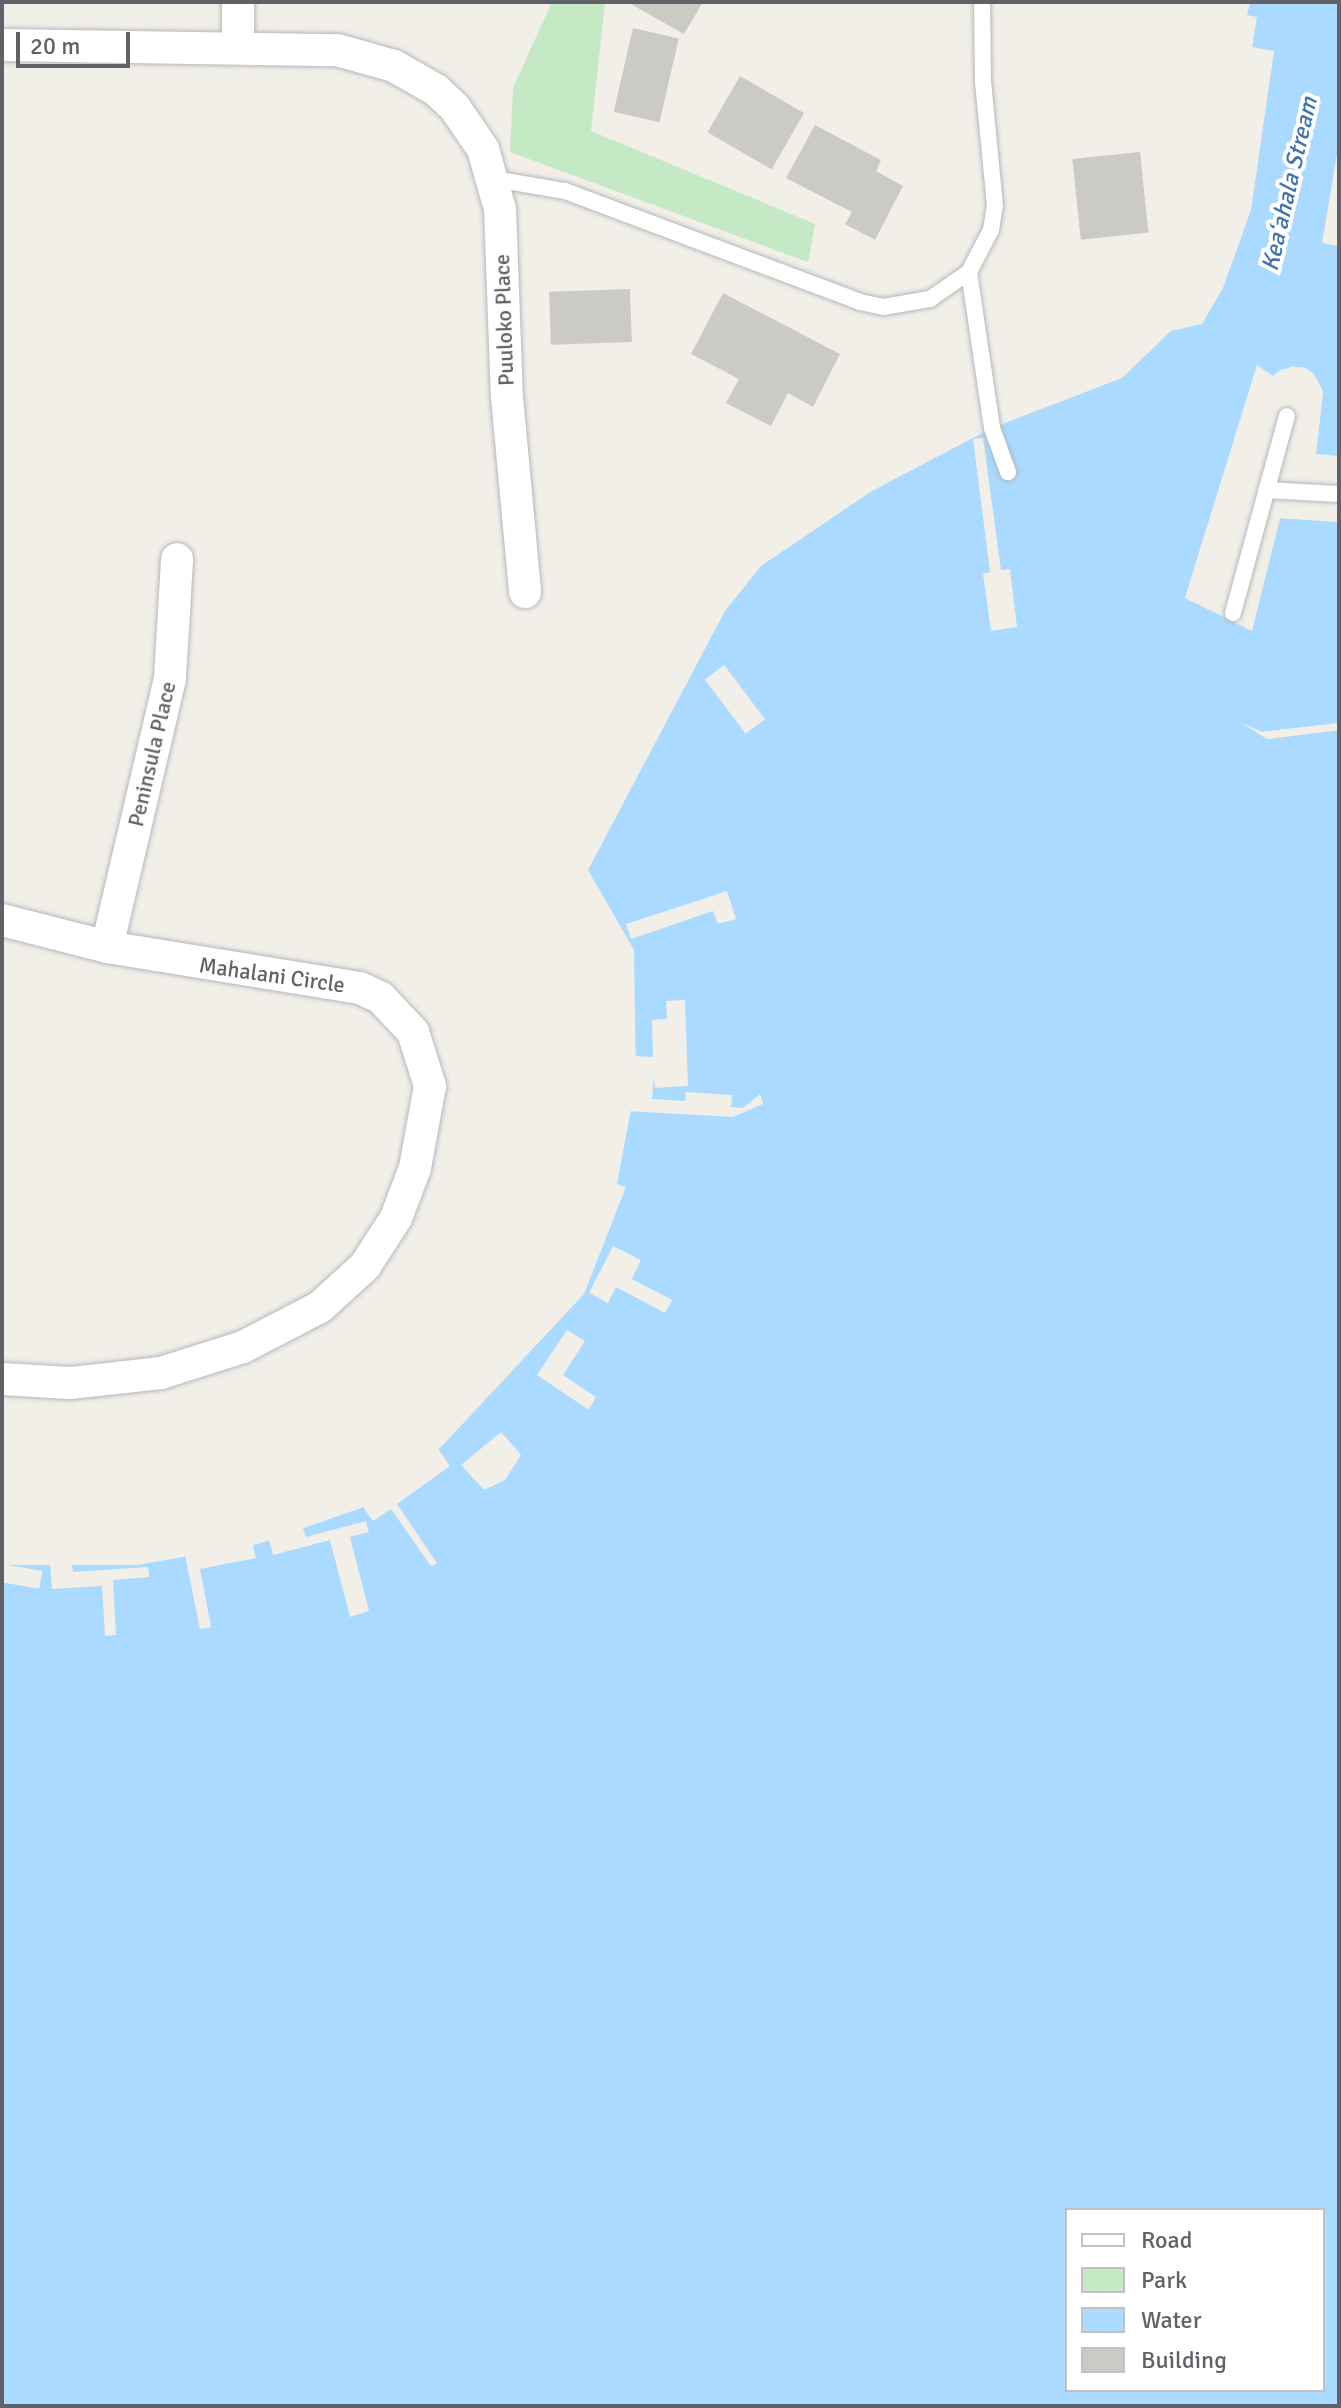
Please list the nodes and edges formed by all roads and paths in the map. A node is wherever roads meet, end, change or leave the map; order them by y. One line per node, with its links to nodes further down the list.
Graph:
1 (238, 2): 4 (street)
2 (982, 2): 6 (lane)
3 (2, 45): 4 (street, Puuloko Place)
4 (238, 48): 5 (street, Puuloko Place)
5 (494, 179): 6 (lane); 12 (street, Puuloko Place)
6 (969, 272): 8 (lane)
7 (1287, 416): 9 (lane)
8 (1008, 472)
9 (1266, 490): 10 (lane); 13 (lane)
10 (1339, 494)
11 (177, 559): 15 (street, Peninsula Place)
12 (525, 592)
13 (1233, 613)
14 (2, 920): 15 (street, Mahalani Circle)
15 (107, 947): 16 (street, Mahalani Circle)
16 (2, 1379)

